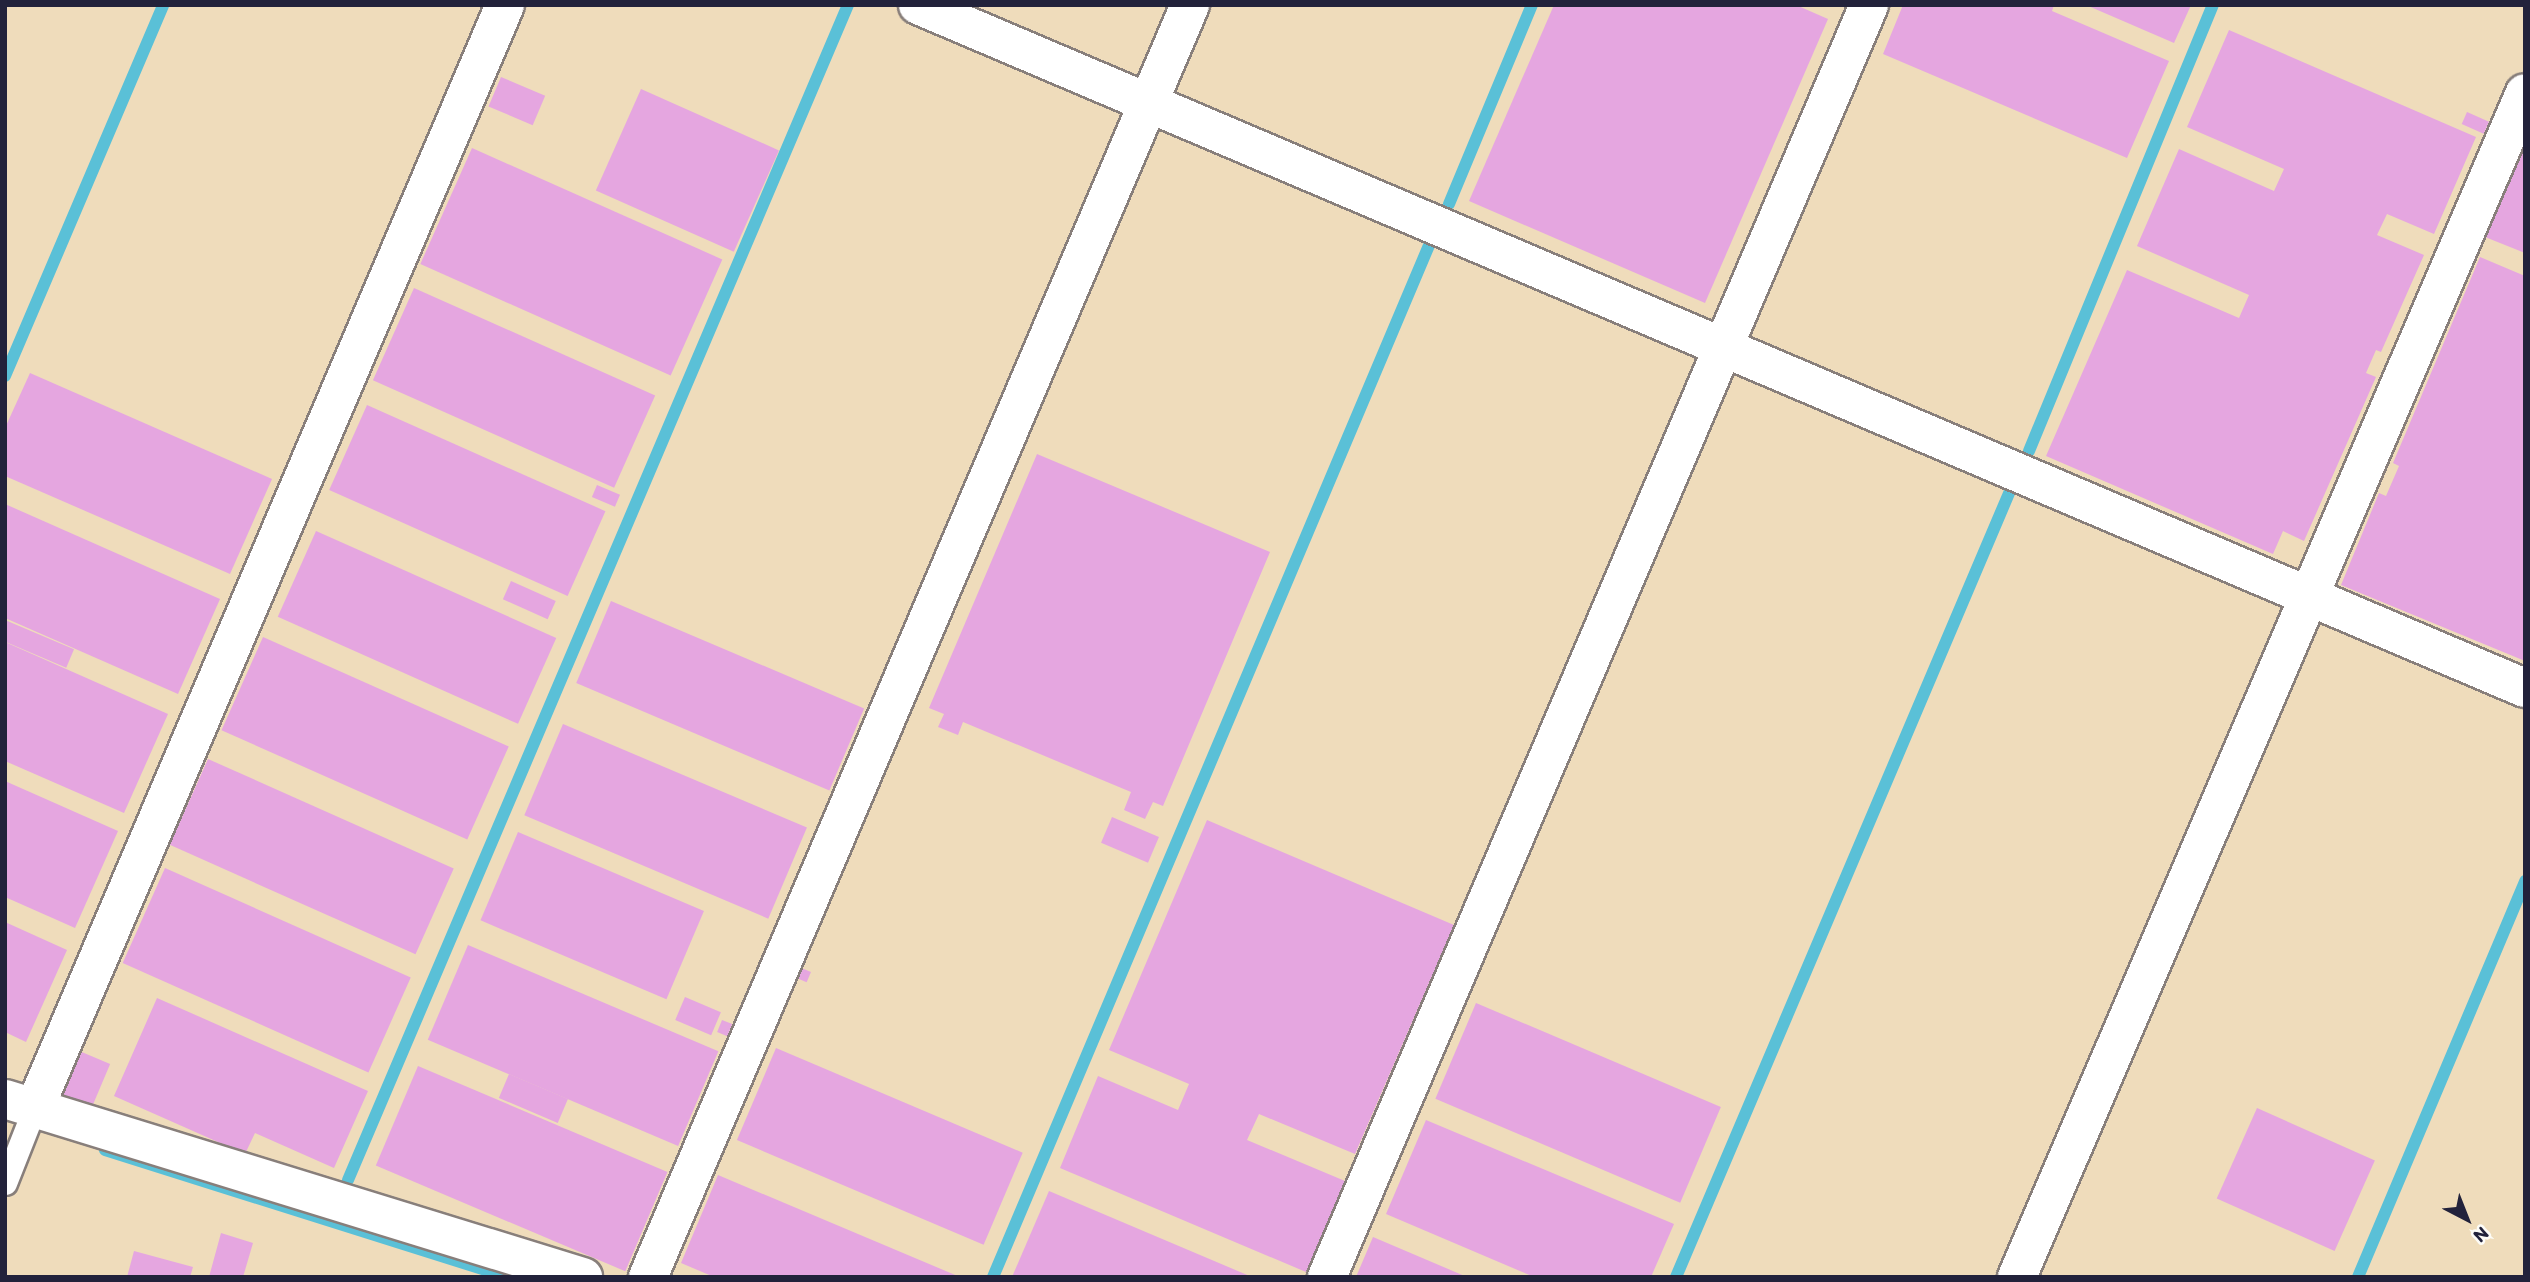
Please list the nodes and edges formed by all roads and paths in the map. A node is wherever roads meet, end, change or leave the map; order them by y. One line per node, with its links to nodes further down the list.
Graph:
1 (505, 5): 10 (street)
2 (918, 5): 6 (street)
3 (1190, 5): 6 (street)
4 (1869, 5): 7 (street)
5 (2525, 93): 8 (street)
6 (1149, 103): 7 (street); 13 (street)
7 (1721, 350): 8 (street); 14 (street)
8 (2309, 595): 9 (street); 15 (street)
9 (2525, 688)
10 (20, 1103): 11 (lane); 12 (street)
11 (5, 1182)
12 (583, 1277)
13 (648, 1277)
14 (1327, 1277)
15 (2017, 1277)

